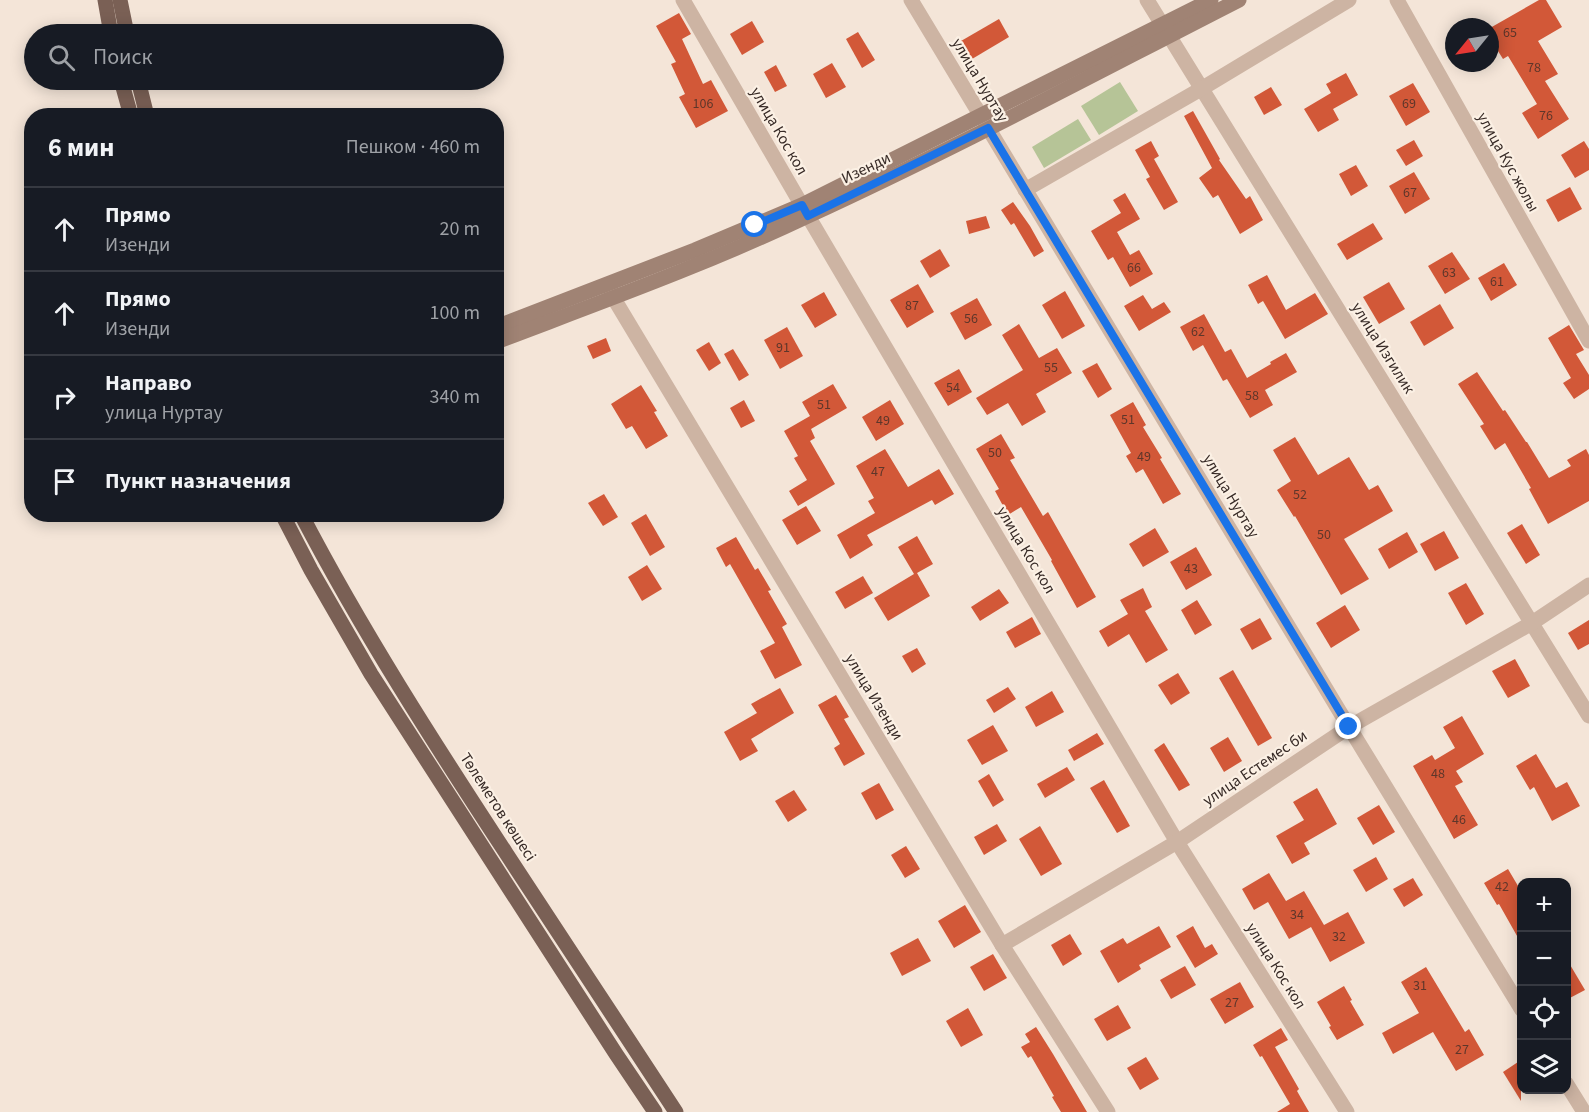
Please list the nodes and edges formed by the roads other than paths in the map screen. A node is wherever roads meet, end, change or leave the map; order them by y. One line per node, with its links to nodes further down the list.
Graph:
1 (105, 0): 10 (main road)
2 (120, 0): 11 (main road)
3 (683, 0): 20 (street, улица Кос кол)
4 (911, 0): 18 (street, улица Нуртау)
5 (1146, 0): 12 (street, улица Изгилик)
6 (1211, 0): 12 (street, Изенди)
7 (1239, 0): 12 (street, Изенди)
8 (1349, 0): 13 (street)
9 (1397, 0): 24 (street, улица Кус жолы)
10 (109, 24)
11 (125, 24)
12 (1165, 30): 13 (street, улица Изгилик); 18 (street, Изенди)
13 (1202, 89): 19 (street); 28 (street, улица Изгилик)
14 (124, 90): 16 (main road)
15 (140, 90): 17 (main road)
16 (129, 108)
17 (145, 108)
18 (984, 122): 19 (street, улица Нуртау); 20 (street, Изенди)
19 (1025, 190): 30 (street, улица Нуртау)
20 (805, 211): 21 (street, Изенди); 31 (street, улица Кос кол)
21 (610, 291): 22 (street, Изенди); 23 (street, Изенди); 32 (street, улица Изенди)
22 (504, 324)
23 (504, 338)
24 (1589, 341)
25 (286, 522): 35 (main road, Төлеметов көшесі)
26 (305, 522): 36 (main road, Төлеметов көшесі)
27 (1589, 585): 28 (street, улица Естемес би)
28 (1532, 623): 29 (street, улица Изгилик); 30 (street, улица Естемес би)
29 (1589, 716)
30 (1349, 727): 31 (street, улица Естемес би); 33 (street, улица Нуртау)
31 (1177, 842): 32 (street, улица Естемес би); 38 (street, улица Кос кол)
32 (1002, 945): 37 (street, улица Изенди)
33 (1517, 1003)
34 (1571, 1091): 39 (street)
35 (655, 1112)
36 (676, 1112)
37 (1108, 1112)
38 (1347, 1112)
39 (1584, 1112)

